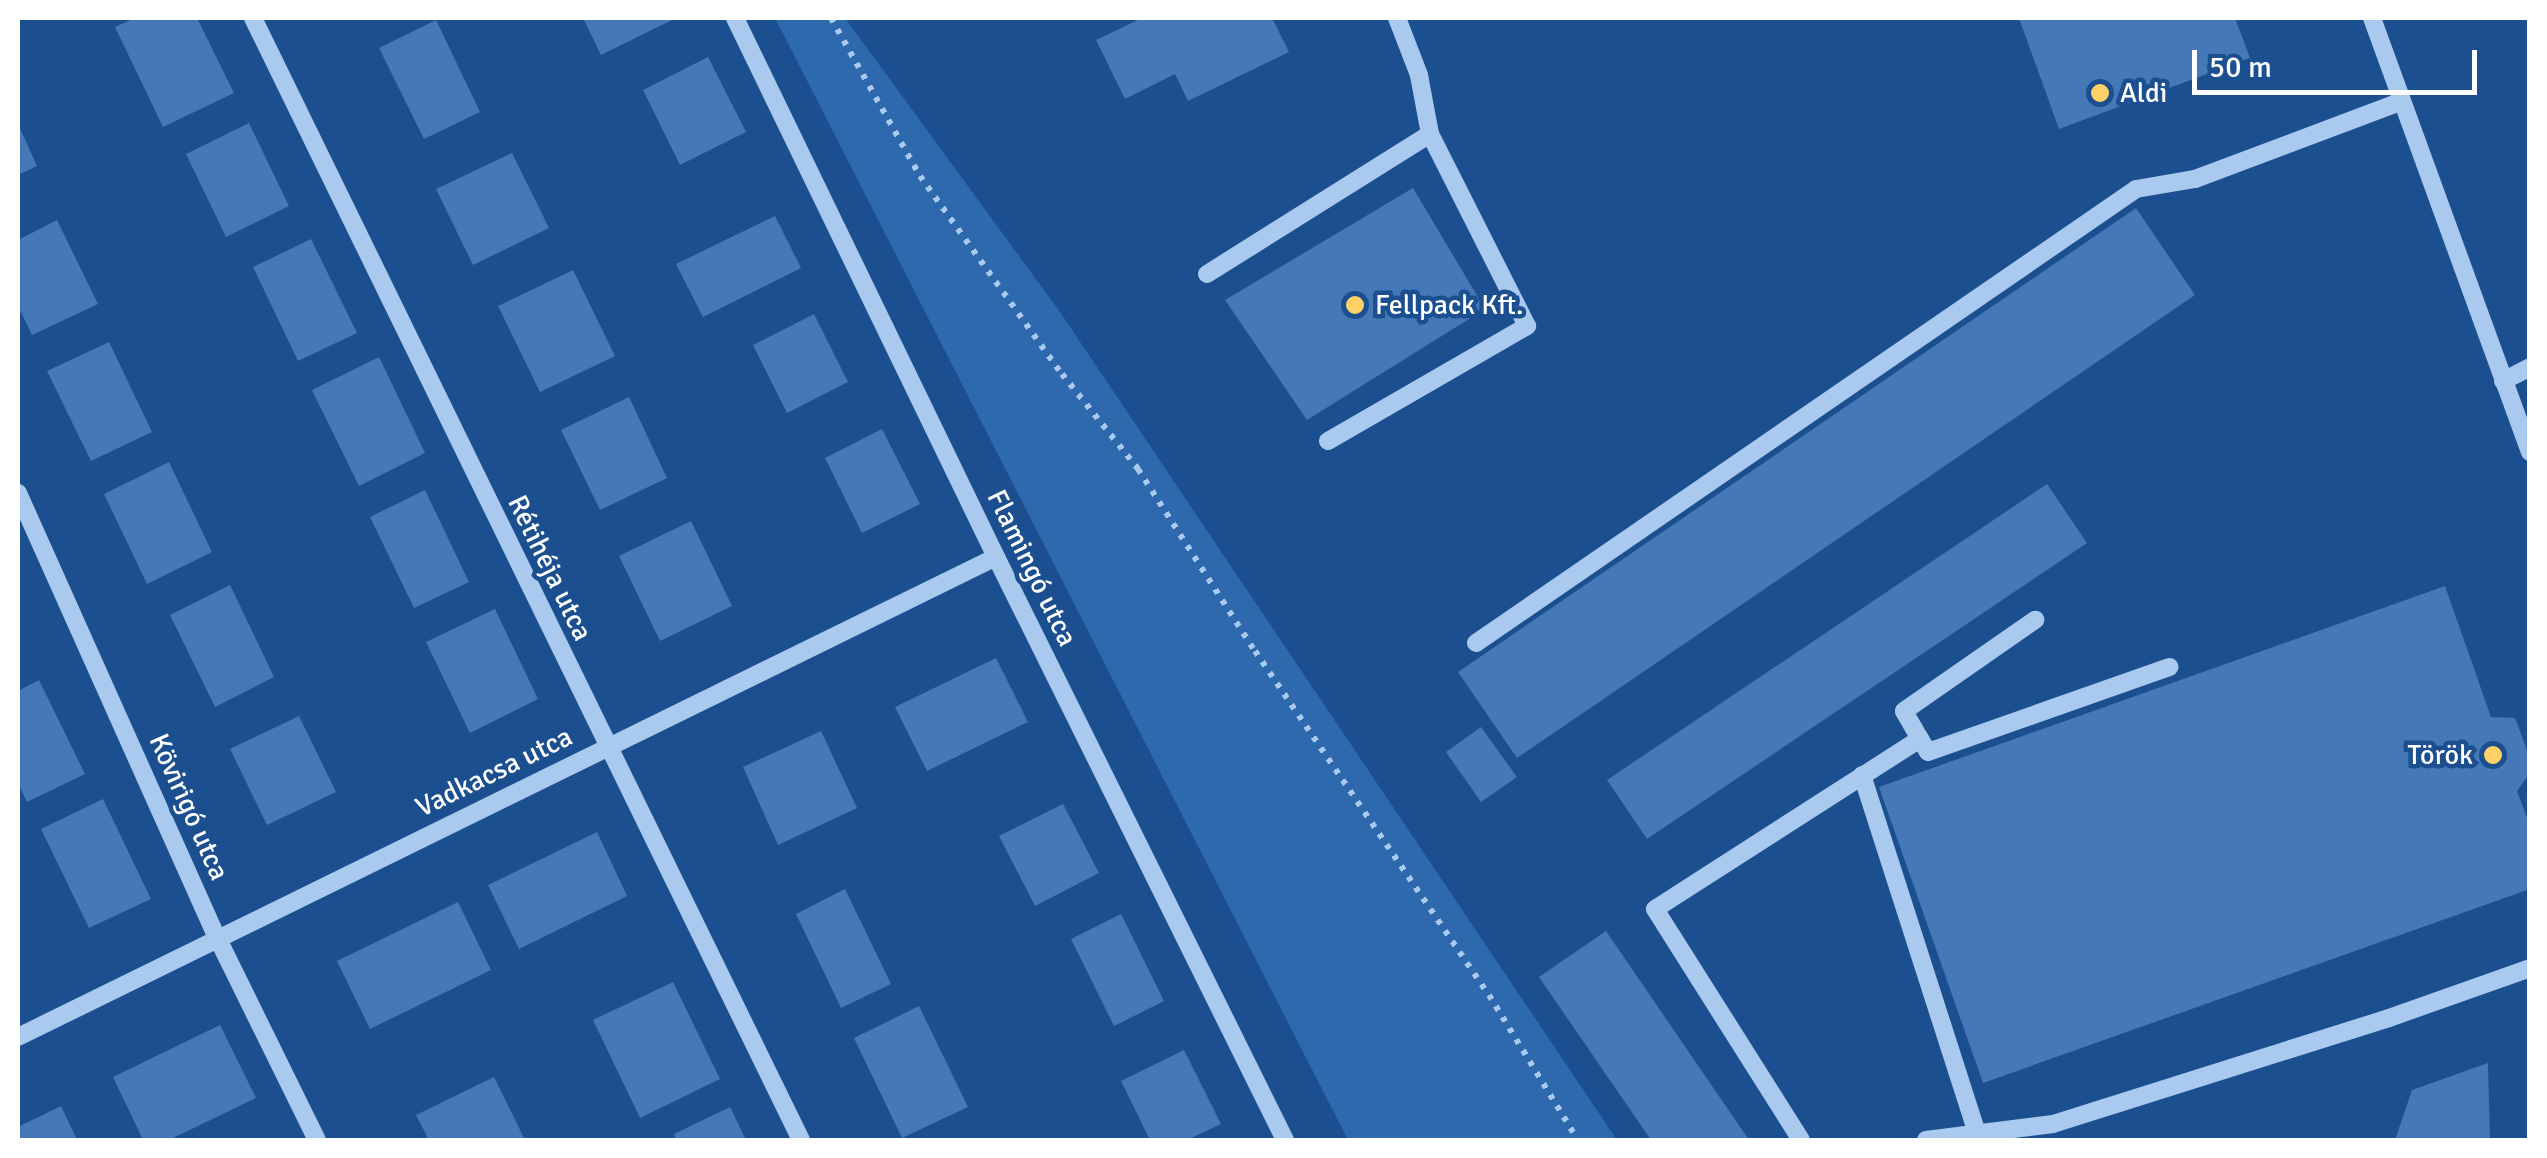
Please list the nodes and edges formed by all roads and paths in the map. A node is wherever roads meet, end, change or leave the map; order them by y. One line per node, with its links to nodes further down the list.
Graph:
1 (253, 18): 19 (street, Rétihéja utca)
2 (735, 18): 14 (street, Flamingó utca)
3 (830, 18): 28 (path)
4 (1397, 18): 7 (street)
5 (2372, 18): 6 (street)
6 (2402, 101): 10 (street); 16 (street)
7 (1430, 134): 8 (street); 11 (street)
8 (1207, 274)
9 (2530, 367): 10 (street)
10 (2503, 381): 12 (street)
11 (1328, 442)
12 (2530, 452)
13 (18, 493): 21 (street, Kövirigó utca)
14 (996, 558): 19 (street, Vadkacsa utca); 27 (street, Flamingó utca)
15 (2035, 620): 18 (street)
16 (1476, 643)
17 (2169, 667): 18 (street)
18 (1920, 739): 20 (street)
19 (607, 748): 21 (street, Vadkacsa utca); 26 (street, Rétihéja utca)
20 (1862, 775): 24 (street); 29 (street)
21 (217, 937): 23 (street, Vadkacsa utca); 25 (street, Kövirigó utca)
22 (2530, 968): 24 (street)
23 (18, 1037)
24 (1976, 1134): 30 (street)
25 (317, 1140)
26 (801, 1140)
27 (1285, 1140)
28 (1578, 1140)
29 (1801, 1140)
30 (1926, 1140)

